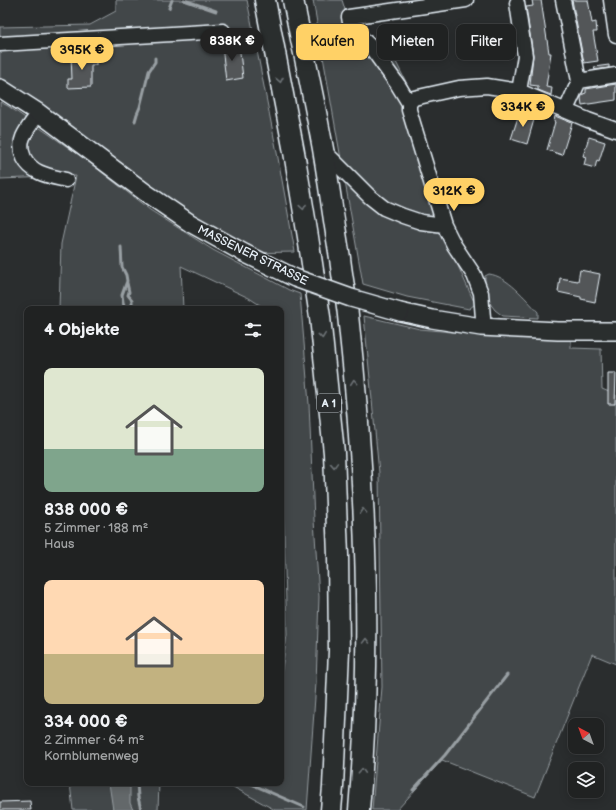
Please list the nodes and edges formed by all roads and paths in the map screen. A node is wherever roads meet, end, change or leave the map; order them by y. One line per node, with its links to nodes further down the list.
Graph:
1 (265, 0): 23 (highway, A 1, one-way to 23)
2 (293, 0): 18 (highway, A 1)
3 (466, 0): 14 (street)
4 (563, 0): 11 (street)
5 (611, 0): 8 (street)
6 (517, 3): 13 (street)
7 (223, 31): 9 (street)
8 (616, 34)
9 (0, 44)
10 (616, 74): 11 (street)
11 (579, 81): 15 (street)
12 (0, 88): 16 (main road, MASSENER STRASSE)
13 (519, 91): 14 (street); 15 (street)
14 (409, 104): 20 (street)
15 (566, 110): 17 (street)
16 (39, 113): 19 (street); 21 (main road, MASSENER STRASSE, bridge)
17 (616, 130)
18 (323, 150): 20 (street); 24 (highway, A 1, one-way to 18)
19 (66, 180)
20 (444, 224): 21 (street)
21 (481, 327): 22 (main road, MASSENER STRASSE)
22 (616, 331)
23 (331, 810)
24 (359, 810)

